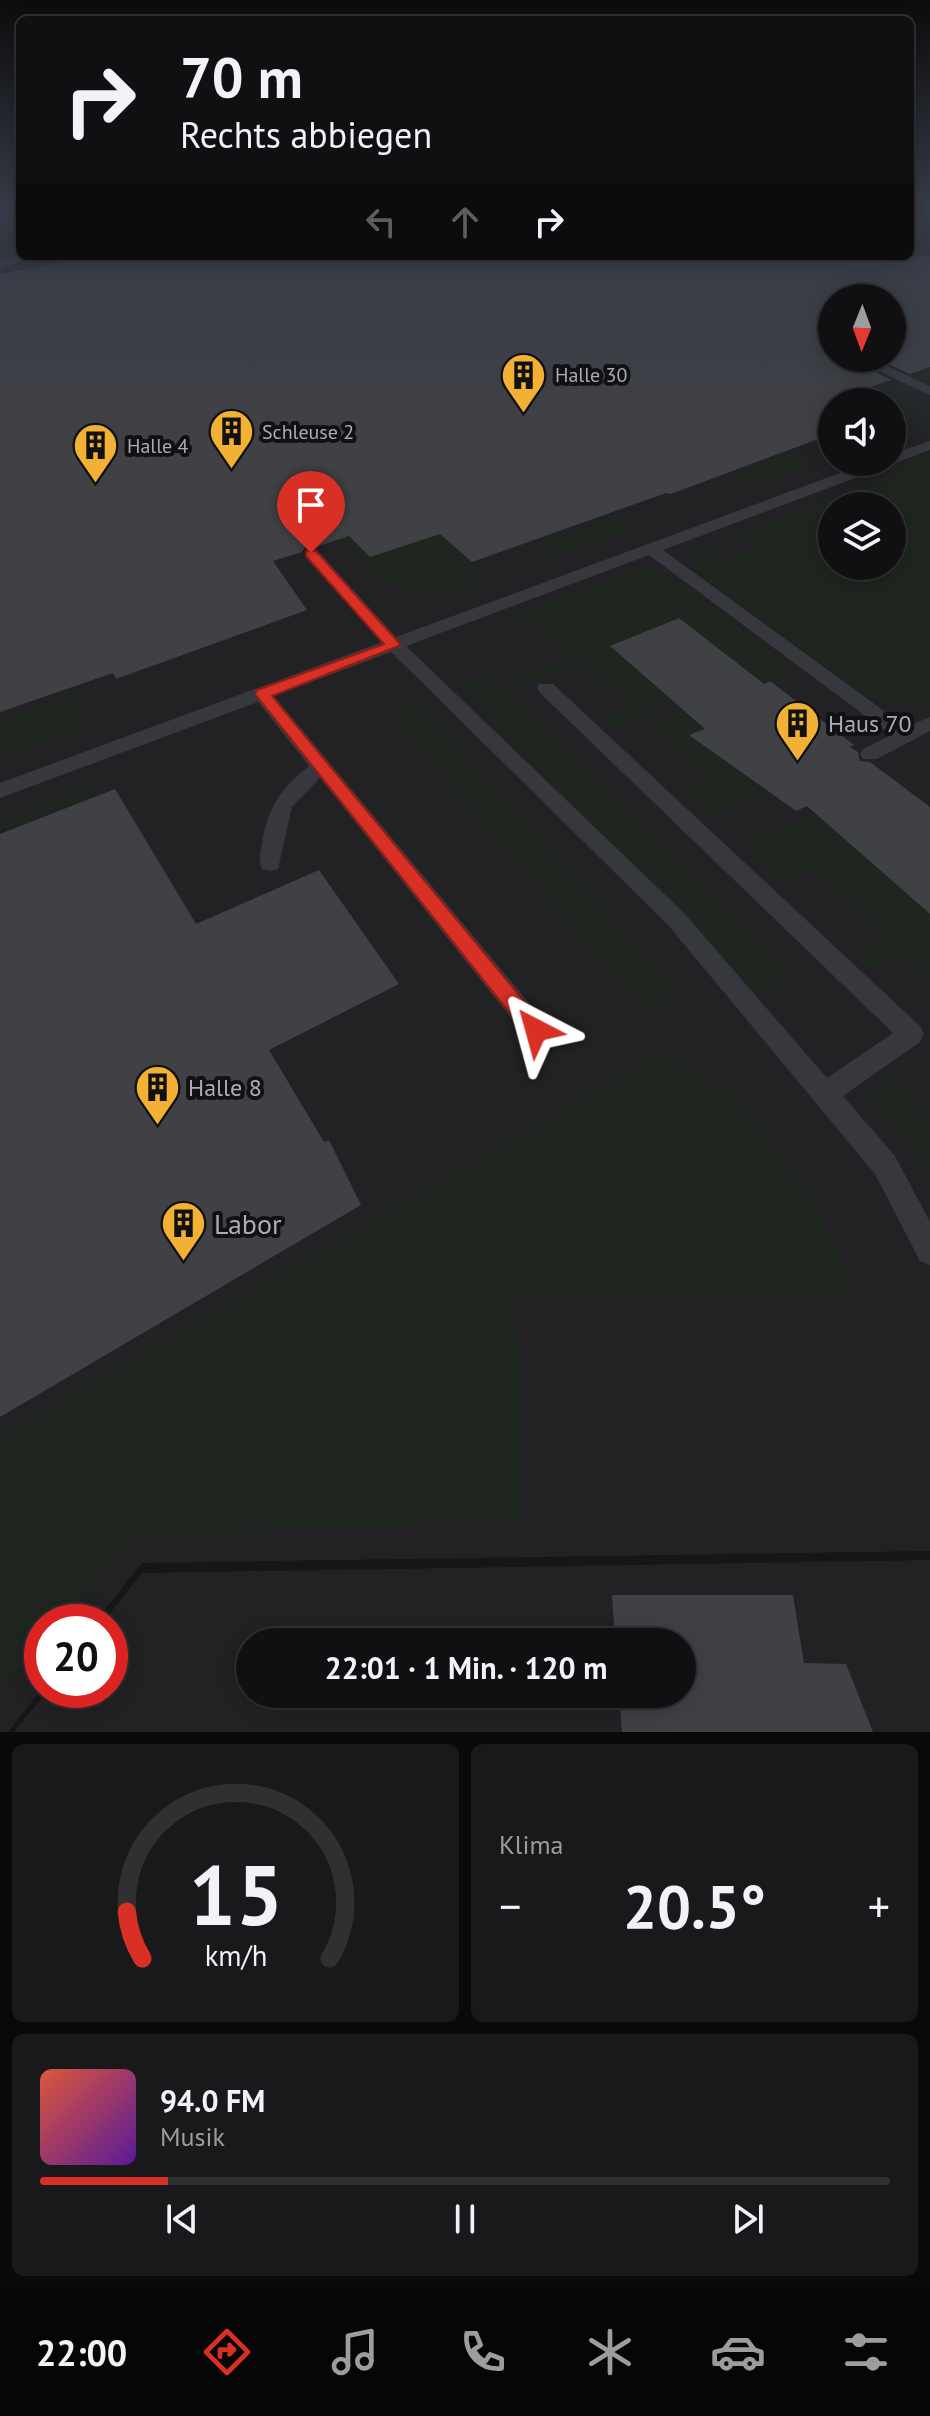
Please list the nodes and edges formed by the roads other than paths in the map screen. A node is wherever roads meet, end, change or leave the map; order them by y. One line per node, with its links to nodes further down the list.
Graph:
1 (891, 372): 2 (lane)
2 (930, 391)
3 (930, 445): 4 (lane)
4 (906, 454)
5 (847, 476): 6 (lane)
6 (651, 549): 8 (lane); 12 (lane)
7 (311, 553): 8 (lane)
8 (394, 645): 10 (lane); 18 (lane)
9 (546, 688): 18 (lane)
10 (262, 694): 14 (lane); 15 (lane)
11 (930, 723): 12 (lane)
12 (905, 736): 13 (lane)
13 (870, 754)
14 (321, 767): 16 (lane); 17 (lane)
15 (0, 791)
16 (270, 863)
17 (536, 1030)
18 (825, 1094): 19 (lane)
19 (930, 1251)

